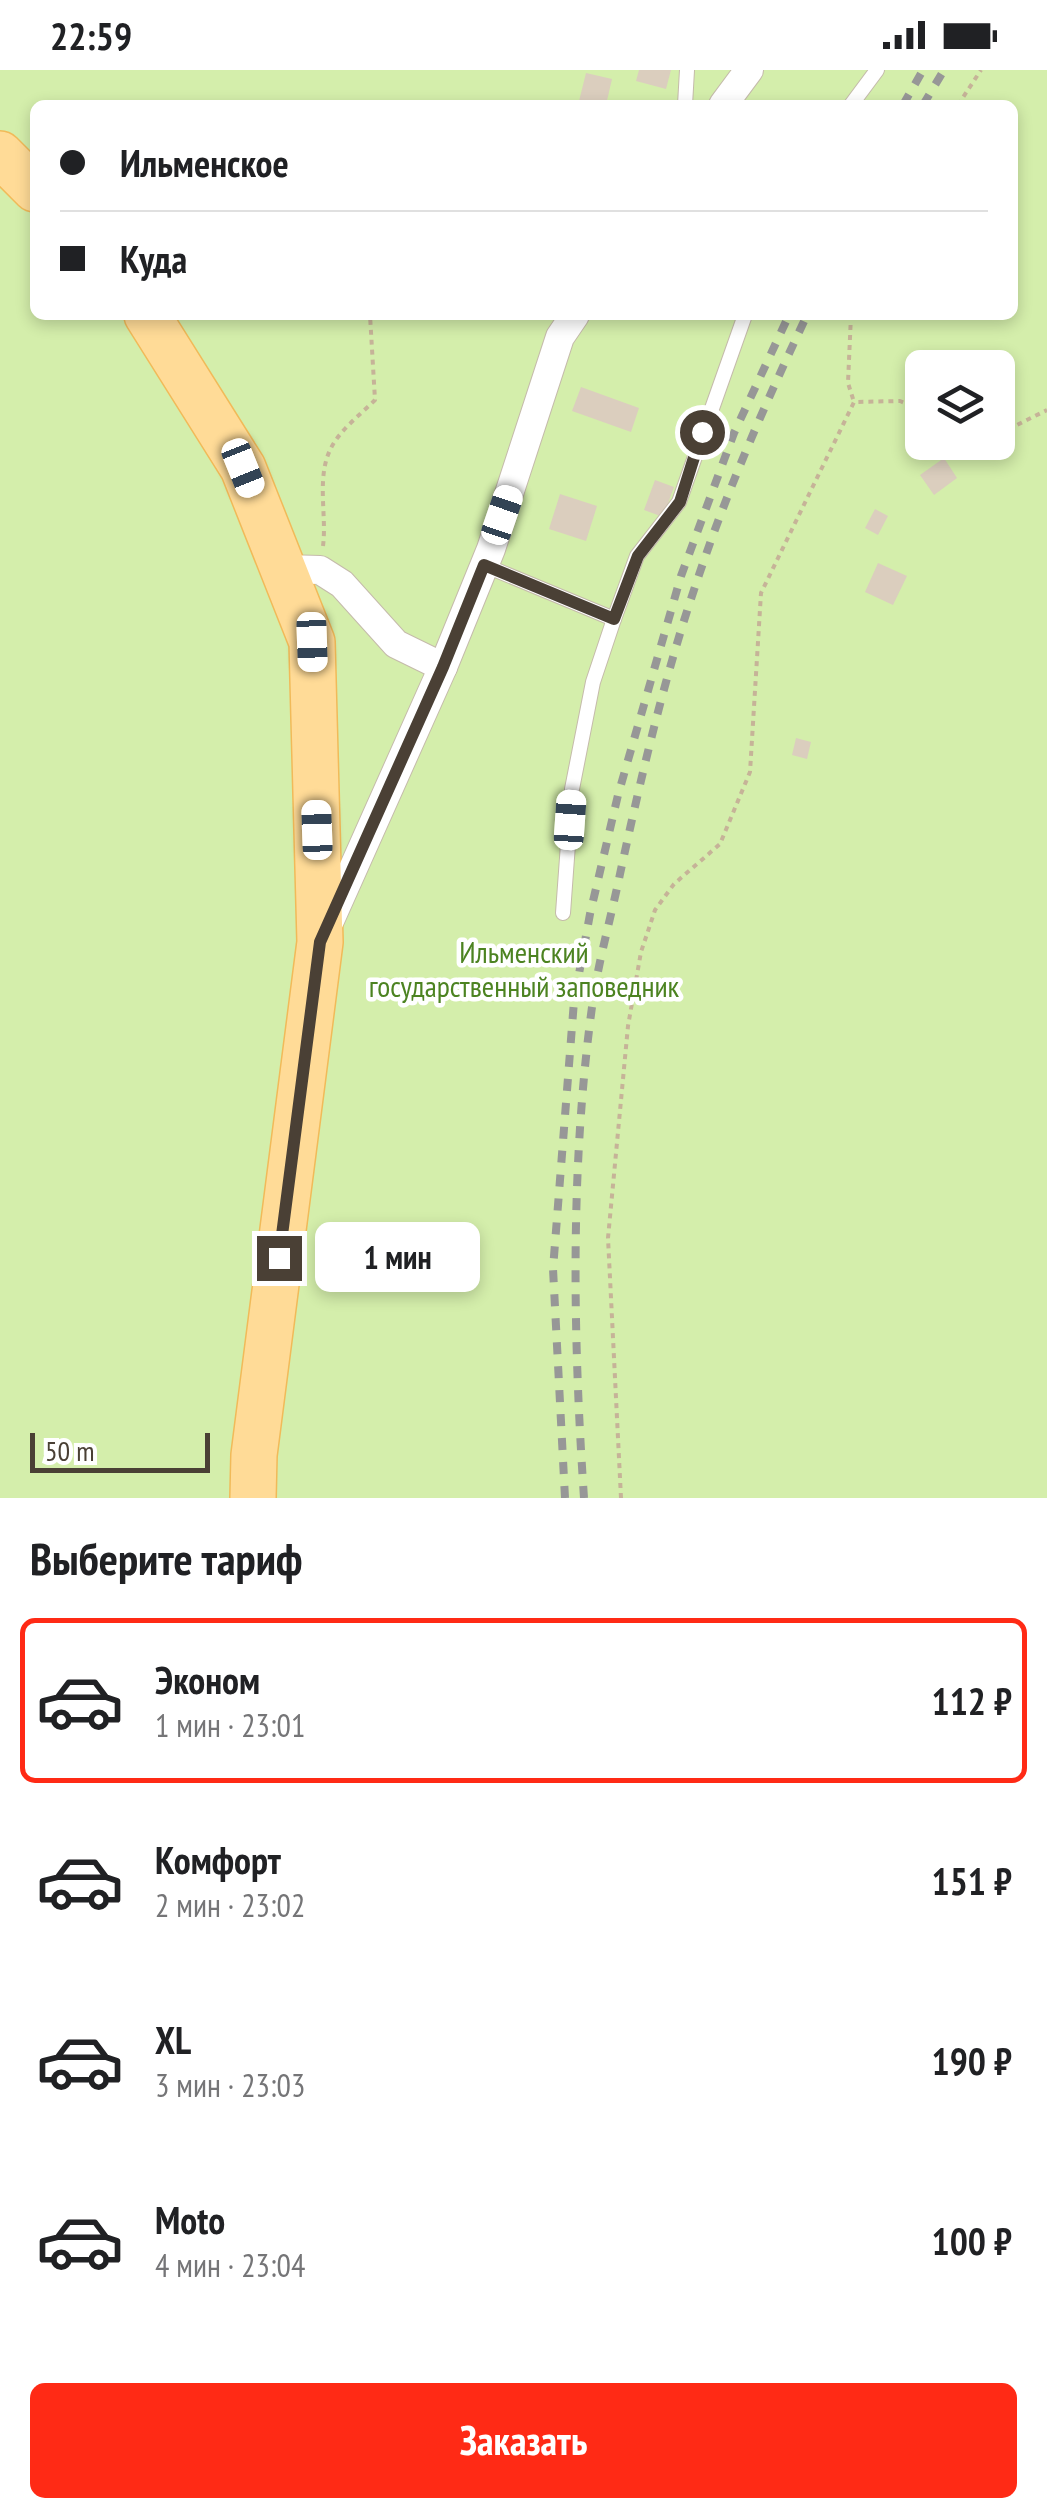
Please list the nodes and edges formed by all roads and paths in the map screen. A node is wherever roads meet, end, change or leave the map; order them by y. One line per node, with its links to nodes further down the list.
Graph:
1 (687, 70): 5 (lane)
2 (749, 70): 6 (street)
3 (876, 70): 7 (lane)
4 (981, 70): 8 (path)
5 (685, 100)
6 (728, 100)
7 (855, 100)
8 (961, 100)
9 (0, 154): 10 (main road)
10 (30, 184)
11 (150, 320): 21 (main road)
12 (370, 320): 21 (path)
13 (572, 320): 20 (street)
14 (743, 320): 22 (lane)
15 (850, 320): 16 (path)
16 (854, 402): 17 (path); 27 (path)
17 (905, 403)
18 (1047, 410): 19 (path)
19 (1015, 426)
20 (484, 565): 22 (lane); 23 (street)
21 (302, 570): 23 (street); 25 (main road)
22 (614, 619): 24 (lane)
23 (443, 667): 25 (street)
24 (563, 913)
25 (320, 942): 26 (main road)
26 (253, 1498)
27 (621, 1498)

